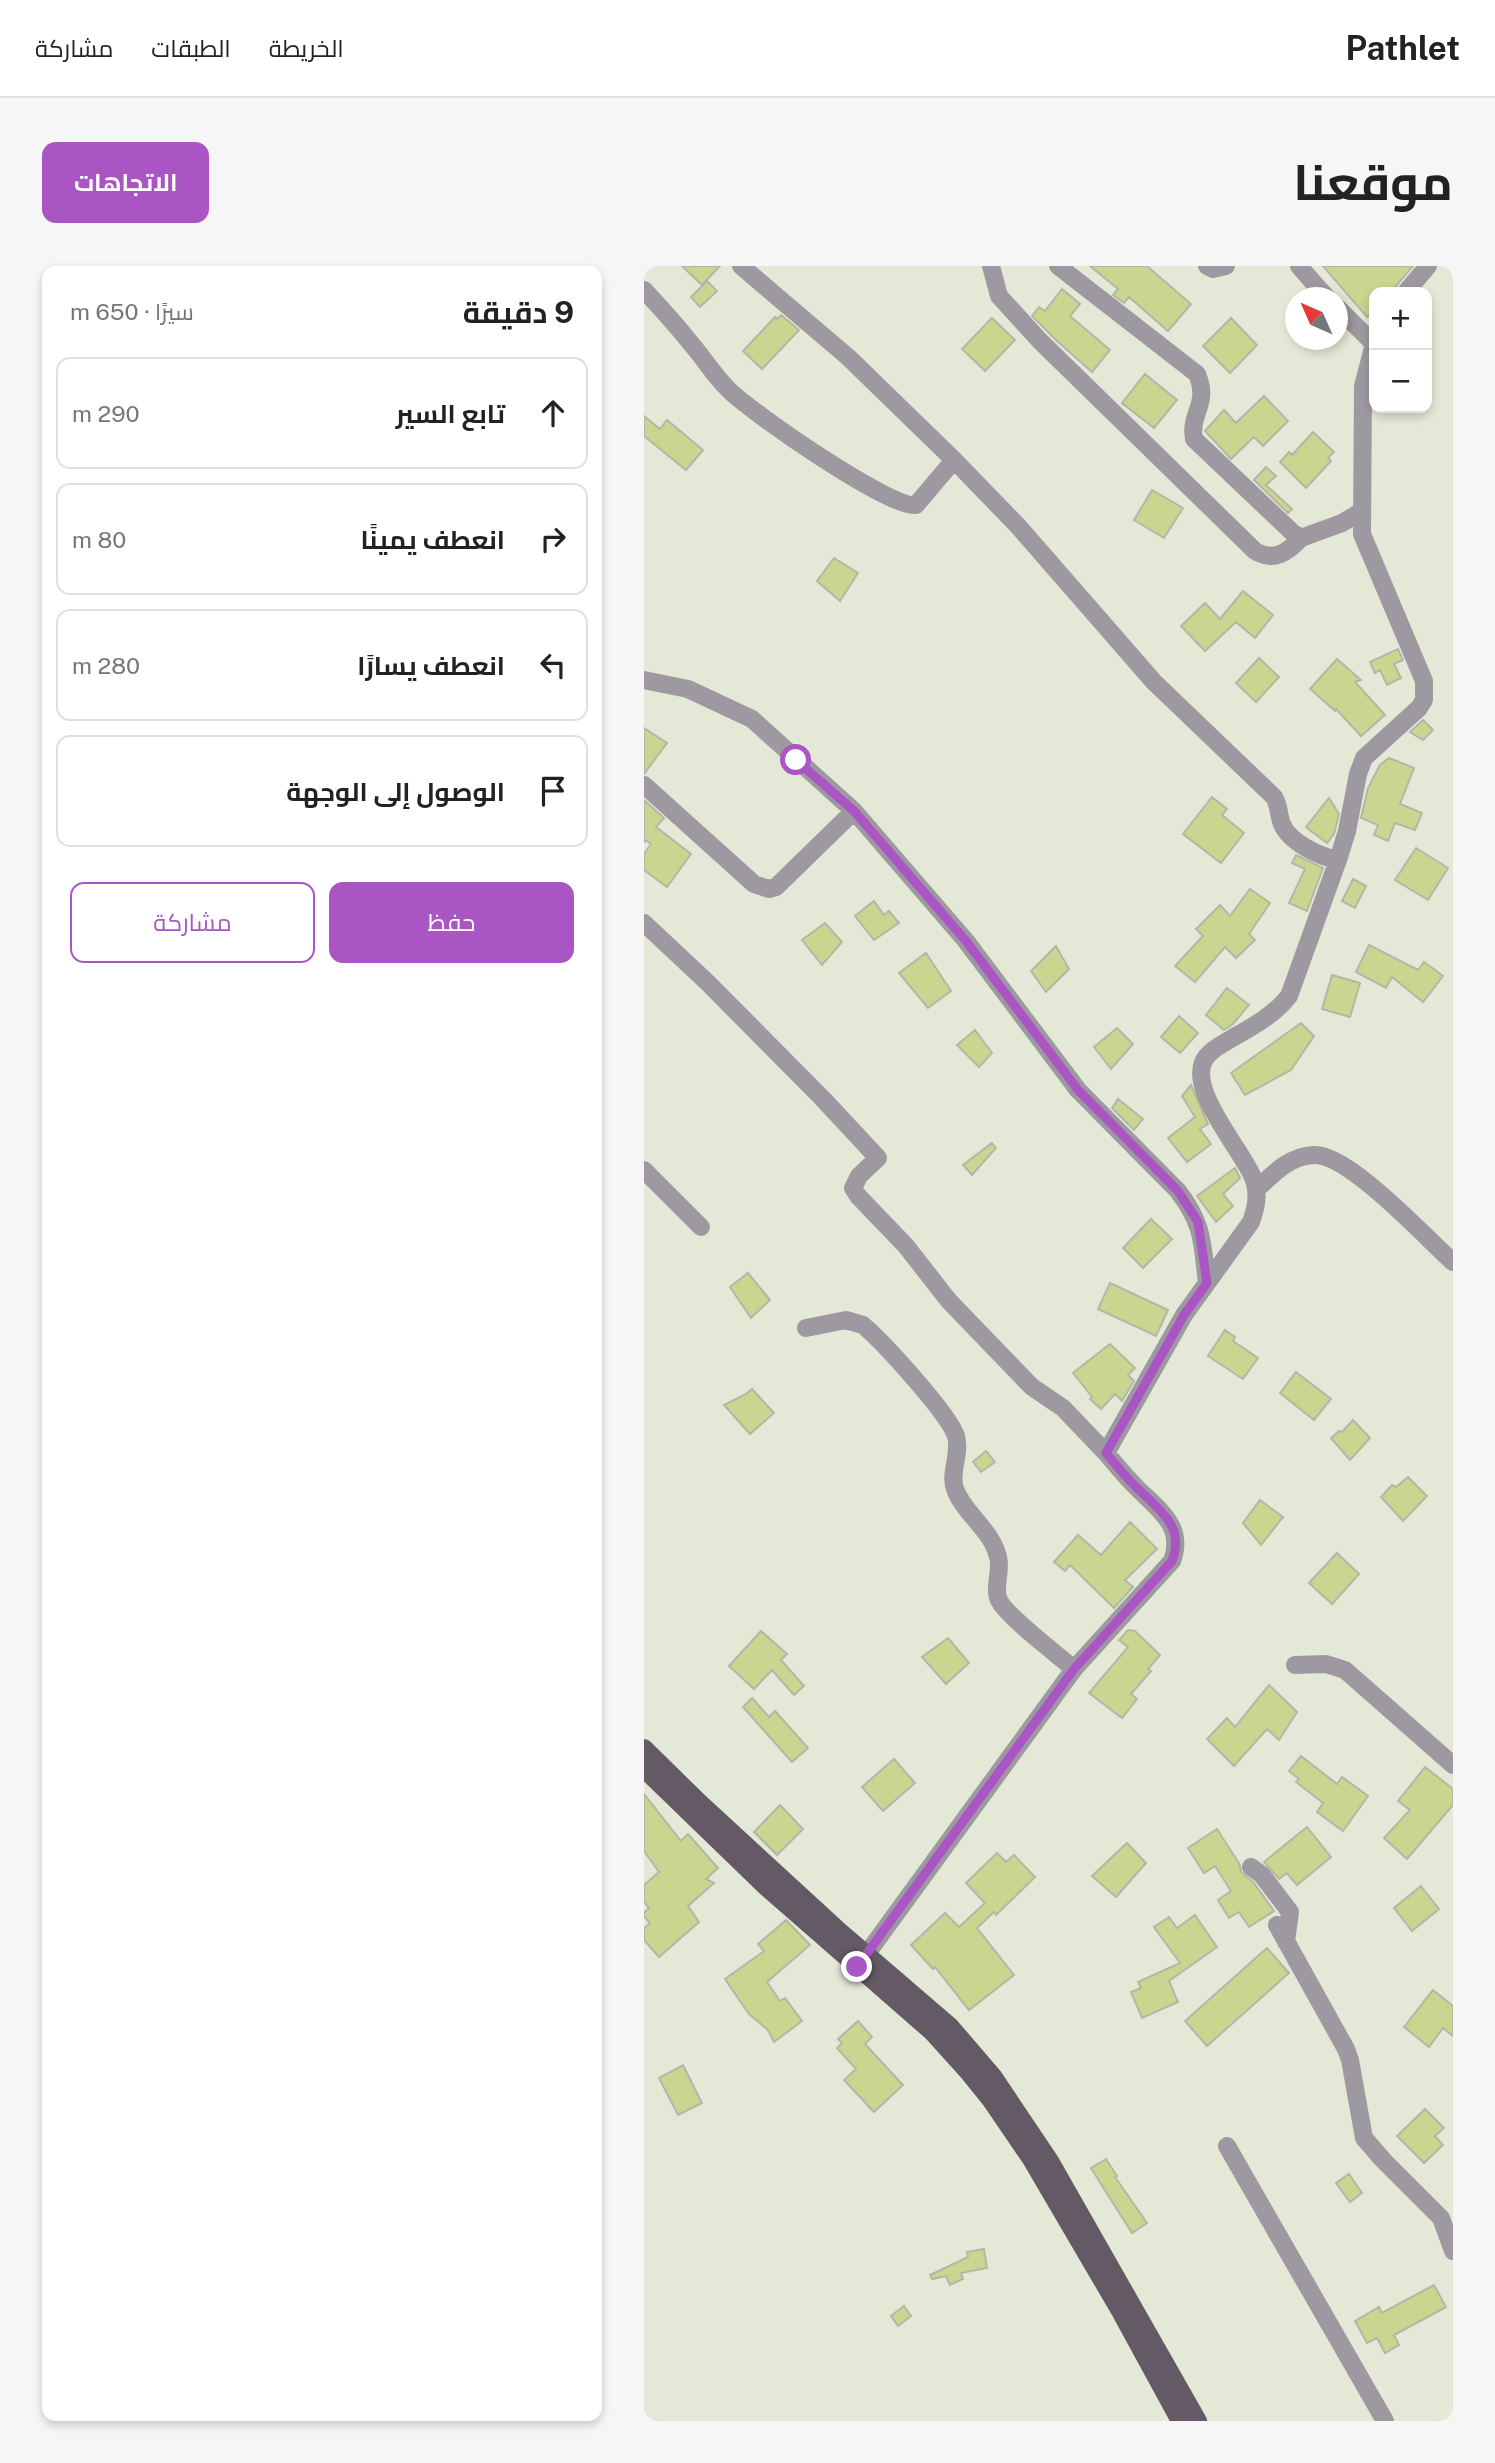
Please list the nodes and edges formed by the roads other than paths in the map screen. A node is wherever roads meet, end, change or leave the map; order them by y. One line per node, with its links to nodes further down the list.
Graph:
1 (741, 266): 14 (street)
2 (991, 266): 16 (street)
3 (1058, 266): 16 (street)
4 (1207, 266): 5 (street)
5 (1226, 266)
6 (1299, 266): 8 (street)
7 (1428, 266): 9 (street)
8 (1317, 287)
9 (1410, 287)
10 (644, 290): 14 (street)
11 (1348, 318): 12 (street)
12 (1369, 339)
13 (1372, 350): 15 (street)
14 (954, 460): 20 (street)
15 (1362, 511): 16 (street); 20 (street)
16 (1301, 538)
17 (644, 680): 19 (street)
18 (644, 785): 19 (street)
19 (854, 811): 26 (street)
20 (1338, 860): 23 (street)
21 (644, 923): 28 (street)
22 (644, 1170): 24 (street)
23 (1256, 1190): 25 (street); 26 (street)
24 (701, 1227)
25 (1453, 1262)
26 (1207, 1283): 28 (street)
27 (806, 1328): 30 (street)
28 (1106, 1453): 30 (street)
29 (1295, 1665): 32 (street)
30 (1074, 1669): 37 (street)
31 (644, 1748): 37 (main road)
32 (1453, 1765)
33 (644, 1769): 37 (main road)
34 (1251, 1867): 36 (street)
35 (1277, 1925): 36 (street)
36 (1286, 1942): 39 (street)
37 (862, 1961): 40 (main road); 41 (main road)
38 (1227, 2146): 42 (street)
39 (1453, 2252)
40 (1180, 2421)
41 (1198, 2421)
42 (1385, 2421)

